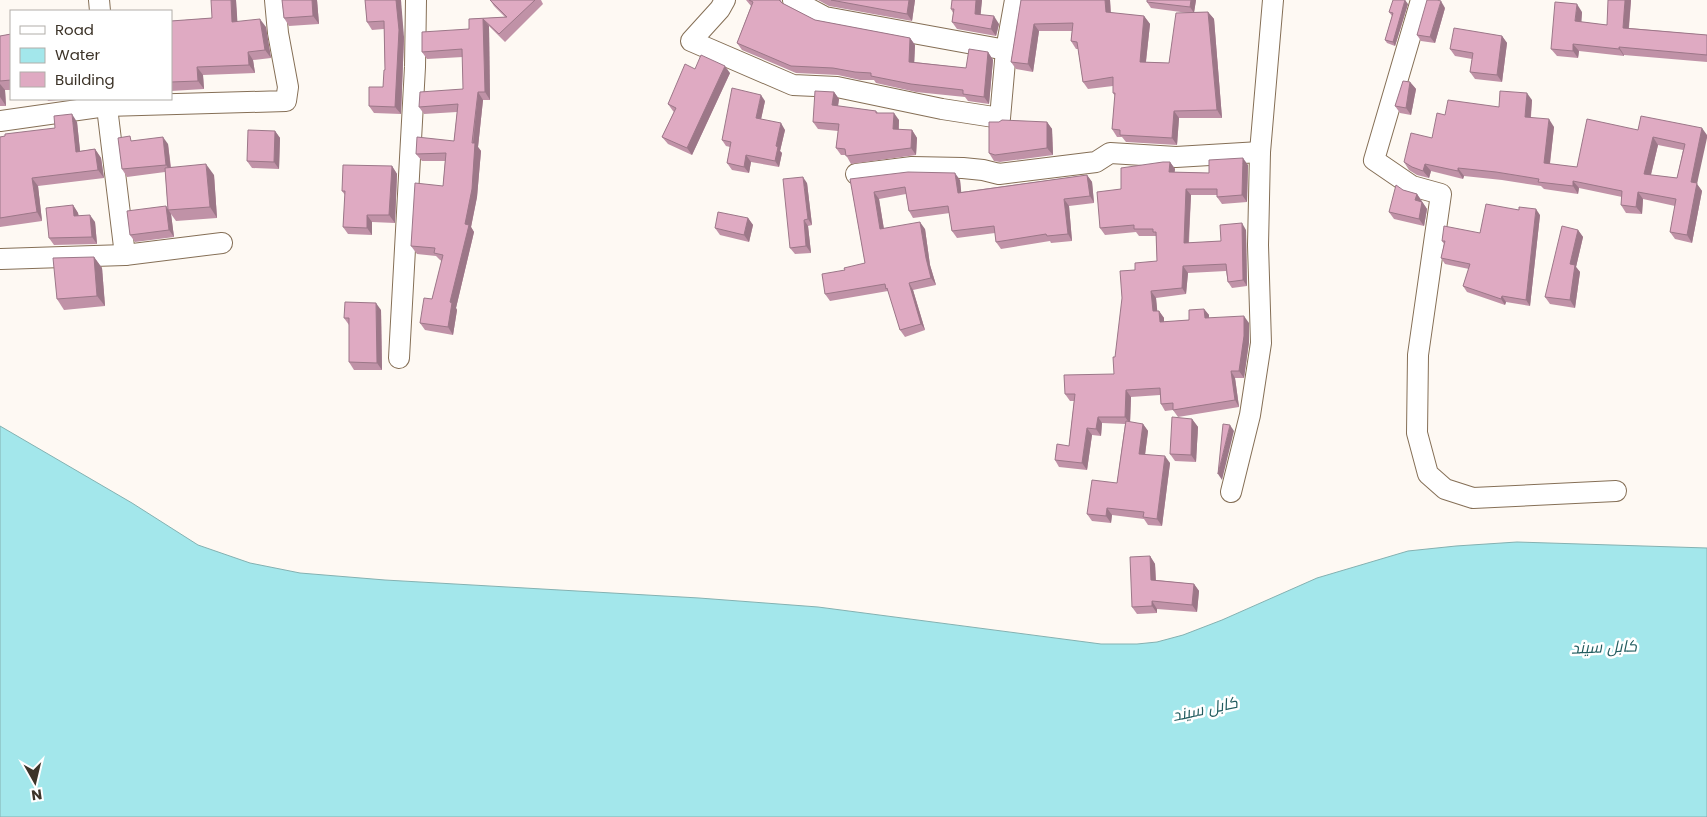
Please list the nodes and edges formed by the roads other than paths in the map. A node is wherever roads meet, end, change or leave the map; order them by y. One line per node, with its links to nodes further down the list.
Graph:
1 (275, 0): 9 (street)
2 (416, 0): 16 (street)
3 (725, 0): 8 (street)
4 (793, 0): 8 (street)
5 (1015, 0): 8 (street)
6 (1273, 0): 11 (street)
7 (1421, 0): 17 (street)
8 (1006, 50)
9 (106, 103): 10 (street); 14 (street)
10 (0, 121)
11 (1260, 152): 12 (street); 18 (street)
12 (856, 174)
13 (222, 243): 14 (street)
14 (125, 255): 15 (street)
15 (1, 259)
16 (399, 358)
17 (1616, 491)
18 (1232, 492)

